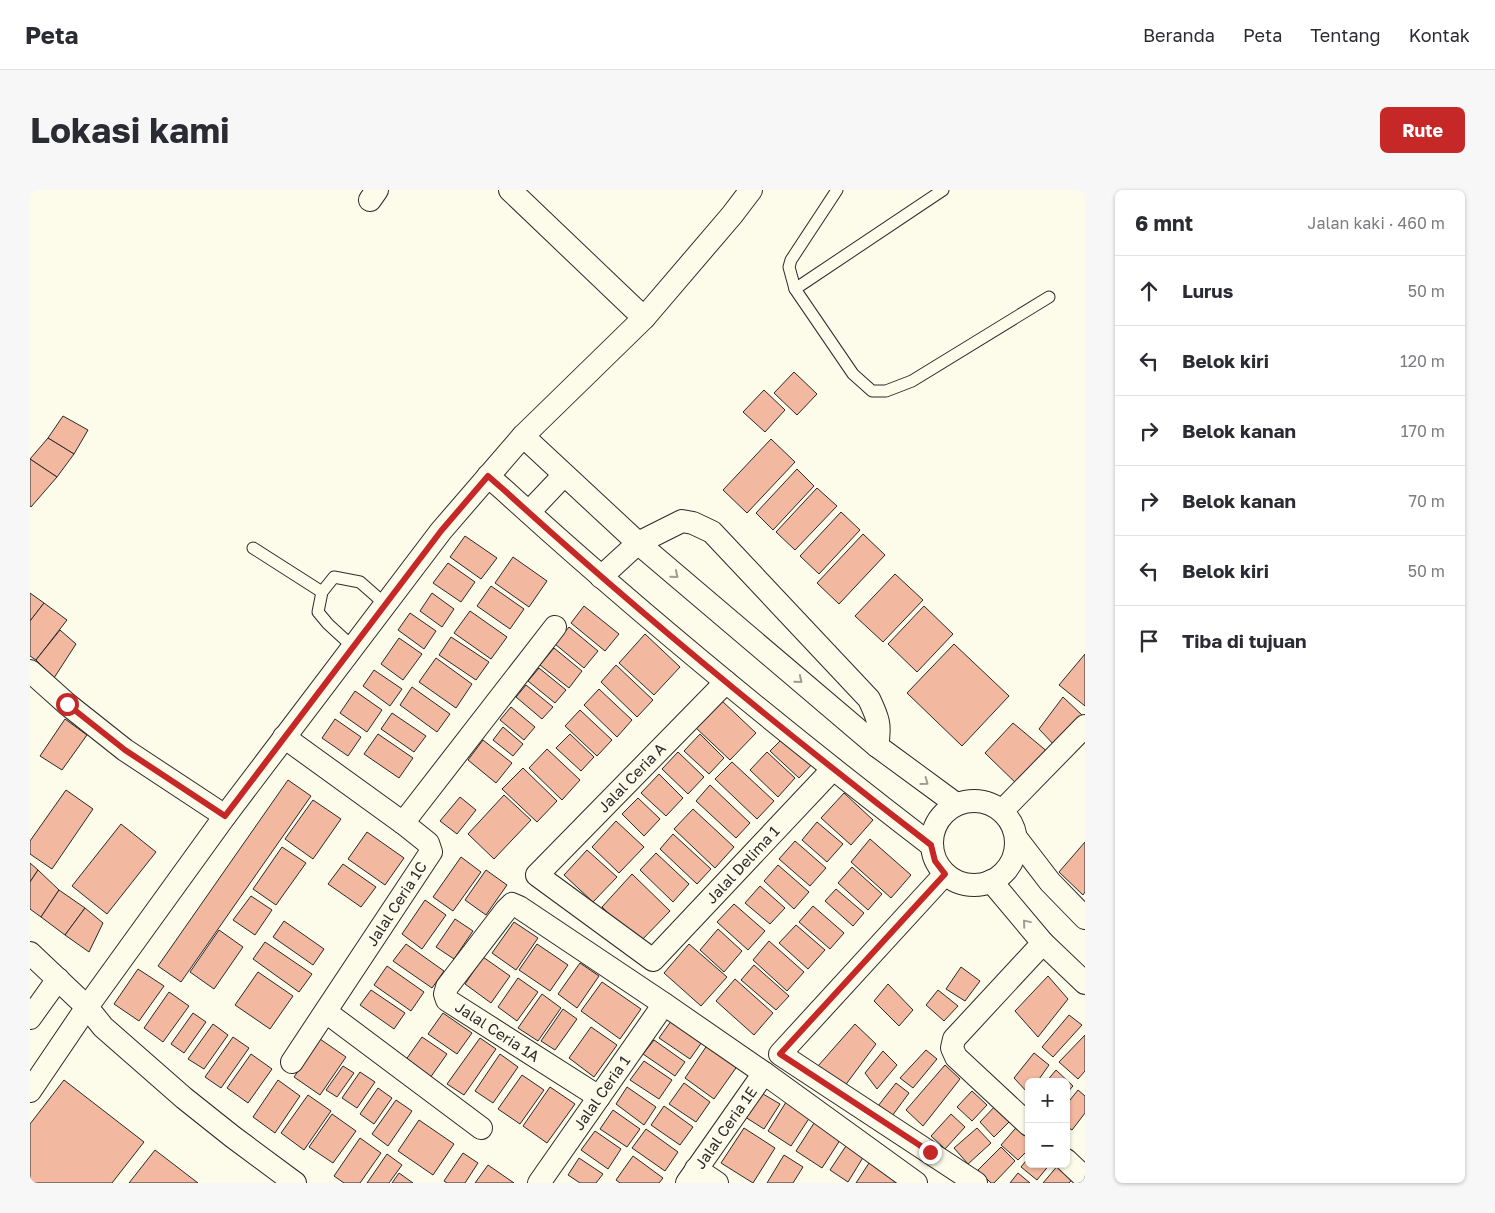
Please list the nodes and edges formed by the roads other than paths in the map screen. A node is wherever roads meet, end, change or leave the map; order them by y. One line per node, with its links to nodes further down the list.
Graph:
1 (510, 190): 7 (street)
2 (751, 190): 7 (street)
3 (837, 190): 5 (lane)
4 (943, 190): 5 (lane)
5 (795, 288): 6 (lane)
6 (1049, 297)
7 (644, 318): 8 (street)
8 (523, 436): 9 (street); 10 (street)
9 (564, 475): 11 (street); 12 (street)
10 (488, 476): 11 (street); 16 (street)
11 (529, 512): 14 (street)
12 (638, 543): 14 (street); 23 (street, one-way to 23); 23 (street)
13 (253, 548): 15 (lane)
14 (601, 577): 20 (street)
15 (322, 592): 16 (lane); 18 (lane)
16 (386, 604): 18 (street)
17 (555, 627): 28 (street)
18 (353, 647): 22 (street)
19 (30, 671): 27 (street)
20 (726, 682): 24 (street); 36 (street, Jalal Ceria A)
21 (1085, 726): 26 (street)
22 (284, 737): 27 (street); 28 (street, Jalal Ceria 1C)
23 (877, 746): 25 (street, one-way to 25)
24 (833, 770): 30 (street); 36 (street, Jalal Delima 1)
25 (956, 804): 26 (street); 30 (street)
26 (1002, 811): 29 (street)
27 (225, 816): 40 (street)
28 (403, 823): 41 (street, Jalal Ceria 1C)
29 (1017, 839): 32 (street); 33 (street)
30 (931, 845): 31 (street)
31 (945, 874): 32 (street); 56 (street)
32 (991, 881): 34 (street, one-way to 32)
33 (1085, 918)
34 (1043, 943): 38 (street); 47 (street)
35 (30, 953): 37 (street)
36 (653, 960)
37 (58, 979): 40 (street); 42 (street)
38 (1085, 983)
39 (664, 1004): 44 (street); 46 (street, Jalal Ceria 1); 46 (street, Jalal Ceria 1A)
40 (87, 1007): 45 (street); 52 (street)
41 (326, 1012): 43 (street, Jalal Ceria 1C); 48 (street)
42 (30, 1018)
43 (292, 1062)
44 (764, 1073): 50 (street, Jalal Ceria 1E); 55 (street)
45 (30, 1091)
46 (599, 1097): 53 (street, Jalal Ceria 1)
47 (1027, 1123)
48 (481, 1128)
49 (1070, 1164): 51 (street)
50 (692, 1176): 54 (street)
51 (1085, 1178)
52 (295, 1183)
53 (539, 1183)
54 (717, 1183)
55 (916, 1183)
56 (976, 1183)

